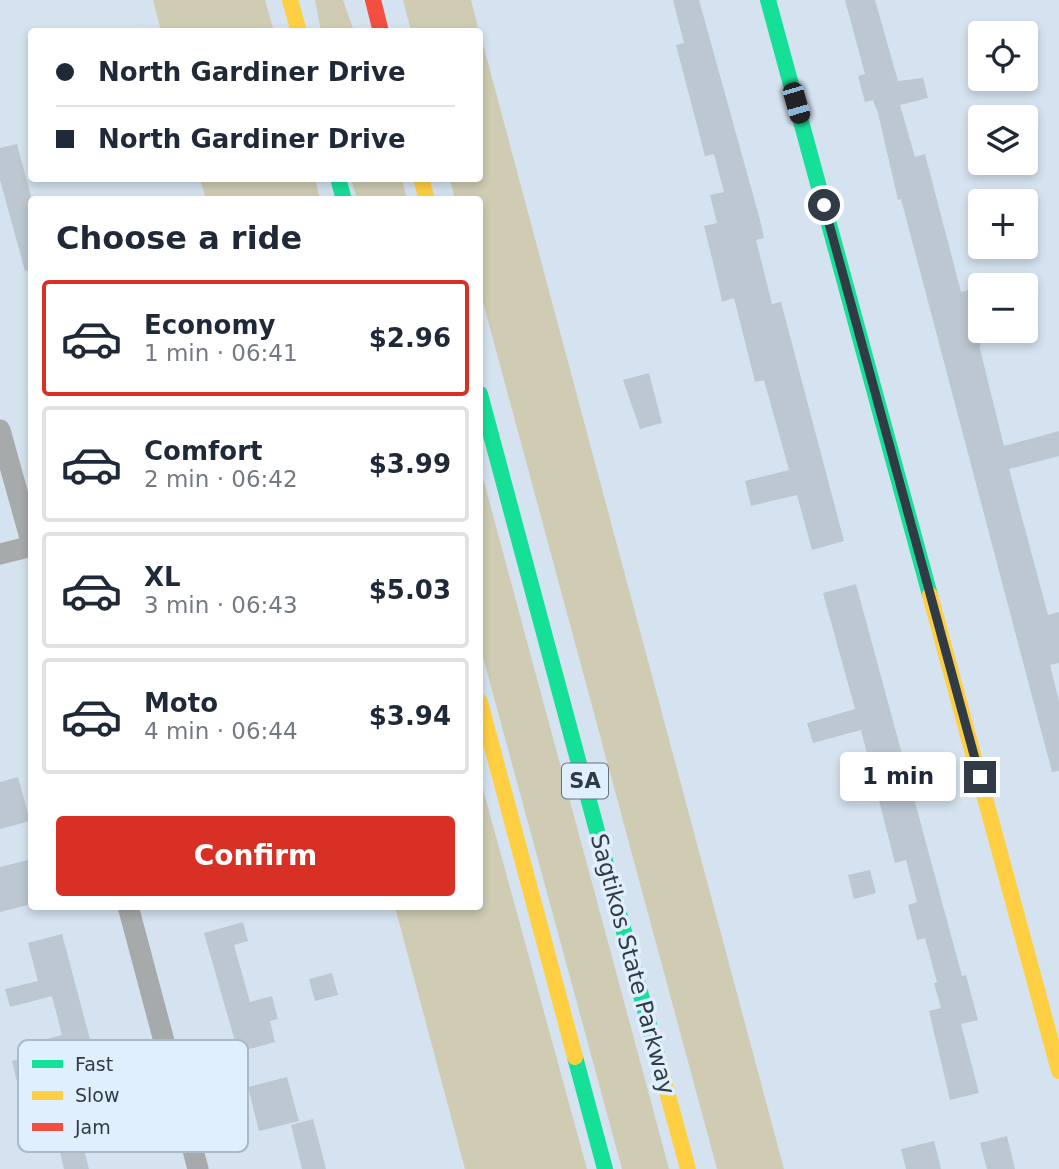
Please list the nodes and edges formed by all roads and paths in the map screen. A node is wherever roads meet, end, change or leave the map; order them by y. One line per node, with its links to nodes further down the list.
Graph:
1 (290, 0): 4 (main road)
2 (373, 0): 5 (main road)
3 (768, 0): 14 (main road)
4 (298, 28)
5 (380, 28)
6 (483, 405): 18 (main road, Sagtikos State Parkway / SA)
7 (0, 430): 8 (street)
8 (28, 531)
9 (28, 546): 10 (street)
10 (0, 554)
11 (483, 713): 17 (main road)
12 (129, 910): 13 (street)
13 (164, 1040)
14 (1059, 1071)
15 (193, 1152): 16 (street)
16 (198, 1169)
17 (605, 1169)
18 (688, 1169)

